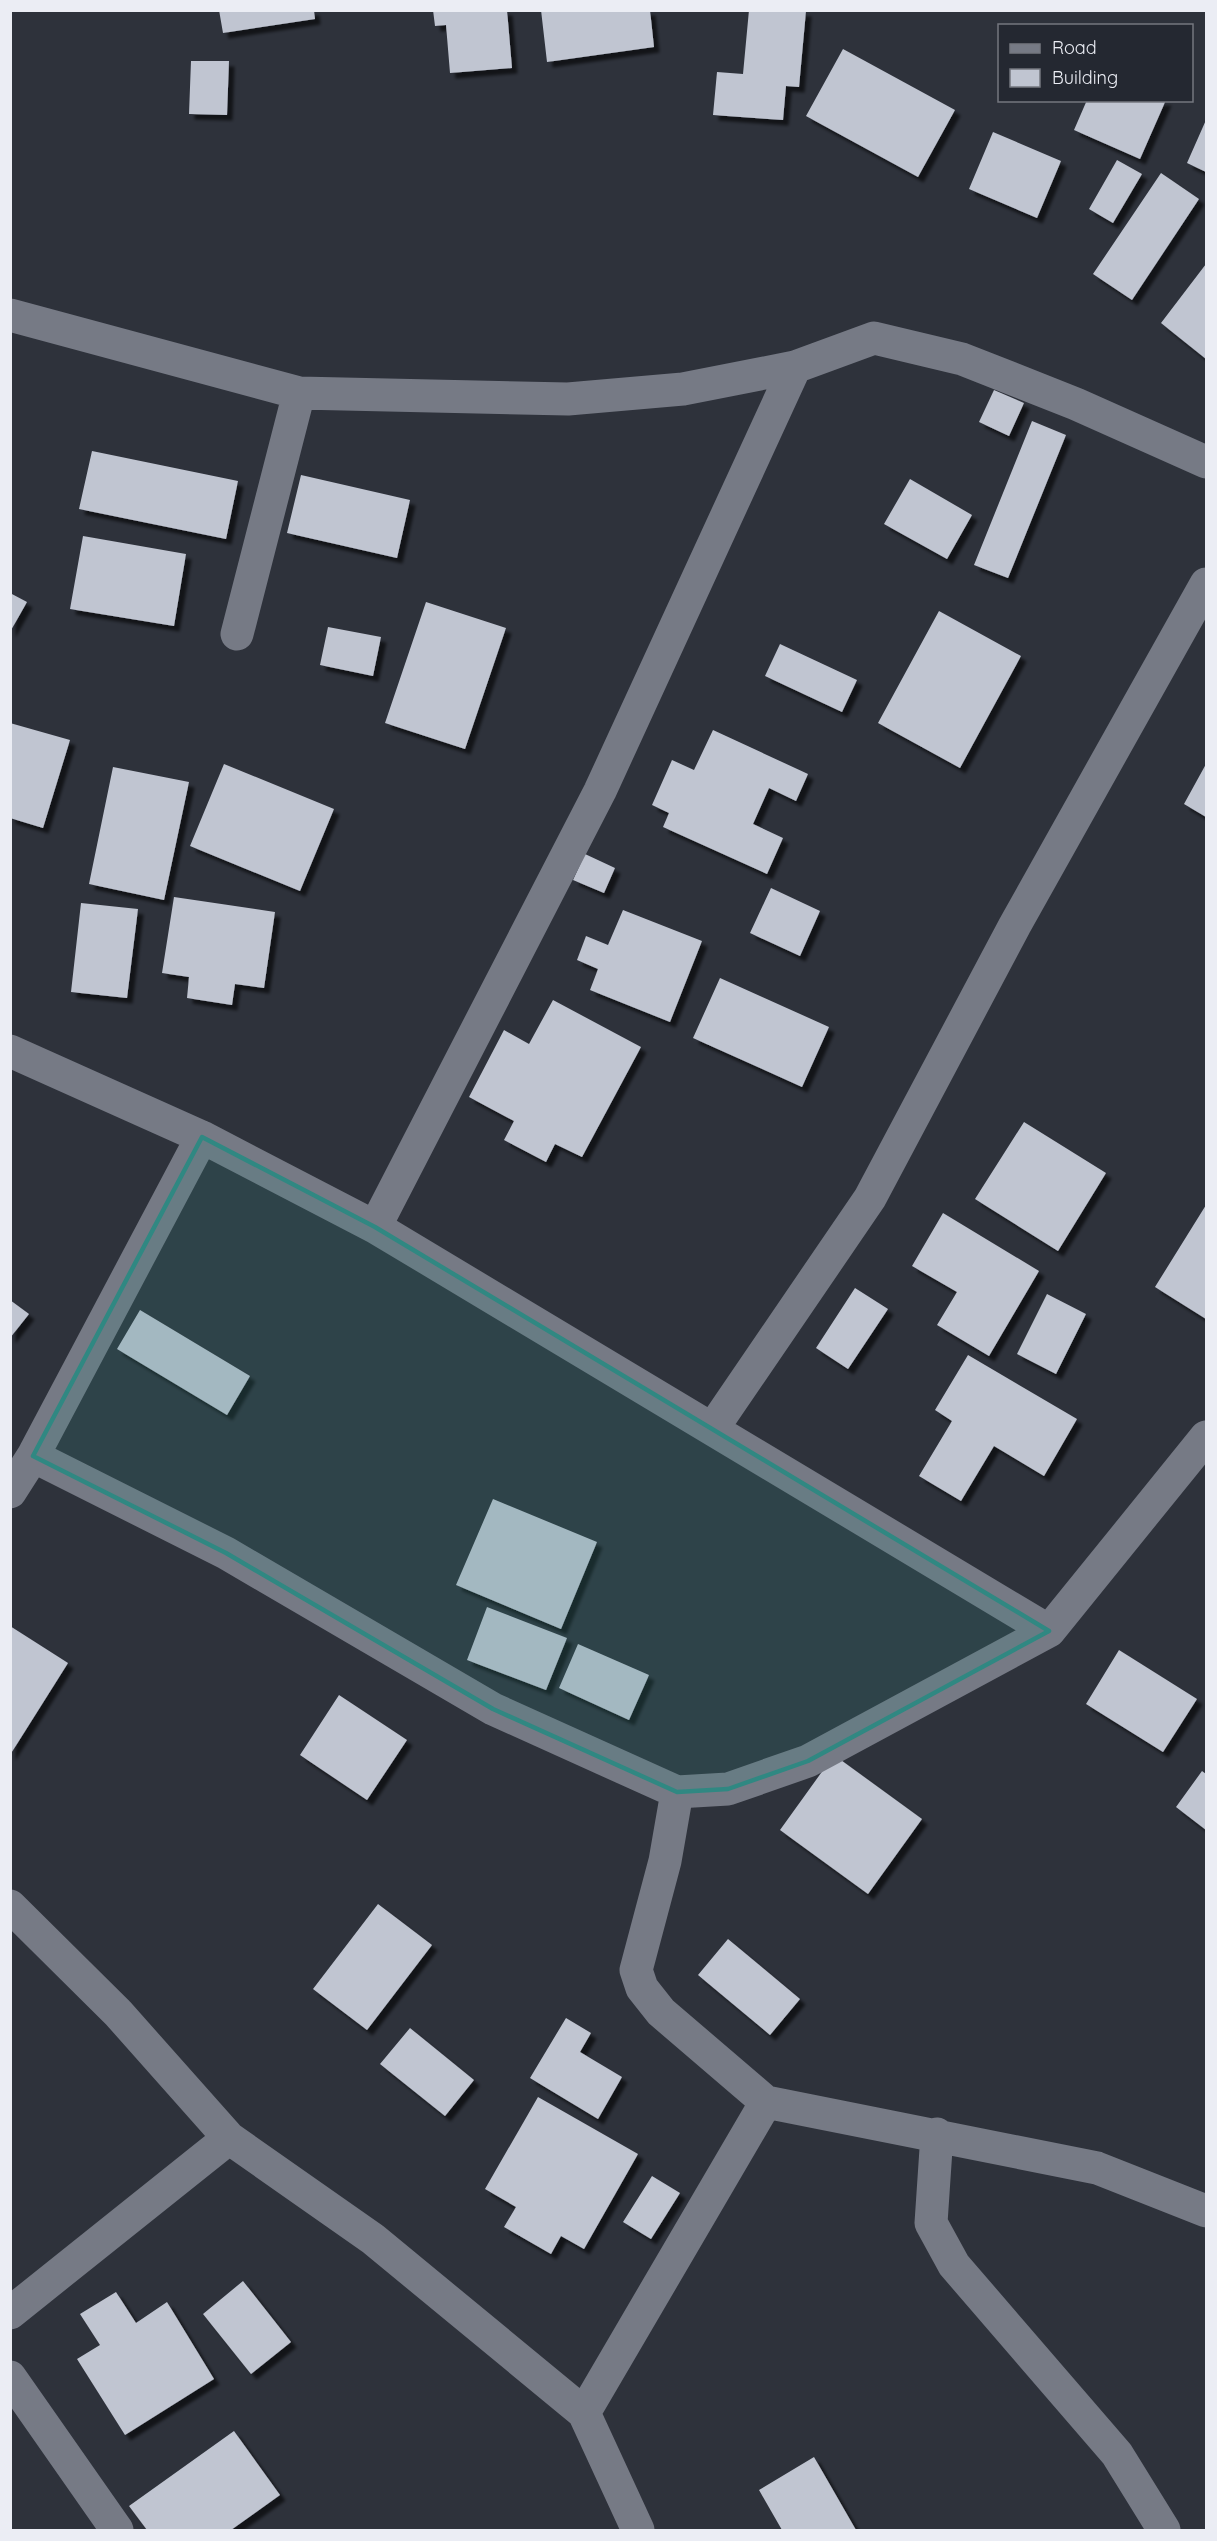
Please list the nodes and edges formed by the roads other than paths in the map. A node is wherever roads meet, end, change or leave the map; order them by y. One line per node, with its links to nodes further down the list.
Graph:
1 (10, 315): 3 (street)
2 (795, 368): 3 (street); 4 (street); 9 (street)
3 (299, 393): 6 (street)
4 (1206, 462)
5 (1206, 584): 10 (street)
6 (237, 634)
7 (10, 1051): 8 (street)
8 (202, 1137): 9 (street); 12 (street)
9 (375, 1227): 10 (street)
10 (713, 1428): 14 (street)
11 (1206, 1437): 14 (street)
12 (33, 1456): 13 (street); 15 (street)
13 (10, 1492)
14 (1049, 1631): 15 (street)
15 (676, 1792): 17 (street)
16 (10, 1906): 19 (street)
17 (766, 2102): 18 (street); 23 (street)
18 (937, 2134): 20 (street); 26 (street)
19 (229, 2138): 21 (street); 23 (street)
20 (1206, 2211)
21 (10, 2313)
22 (10, 2377): 24 (street)
23 (584, 2414): 25 (street)
24 (117, 2530)
25 (638, 2530)
26 (1164, 2530)

